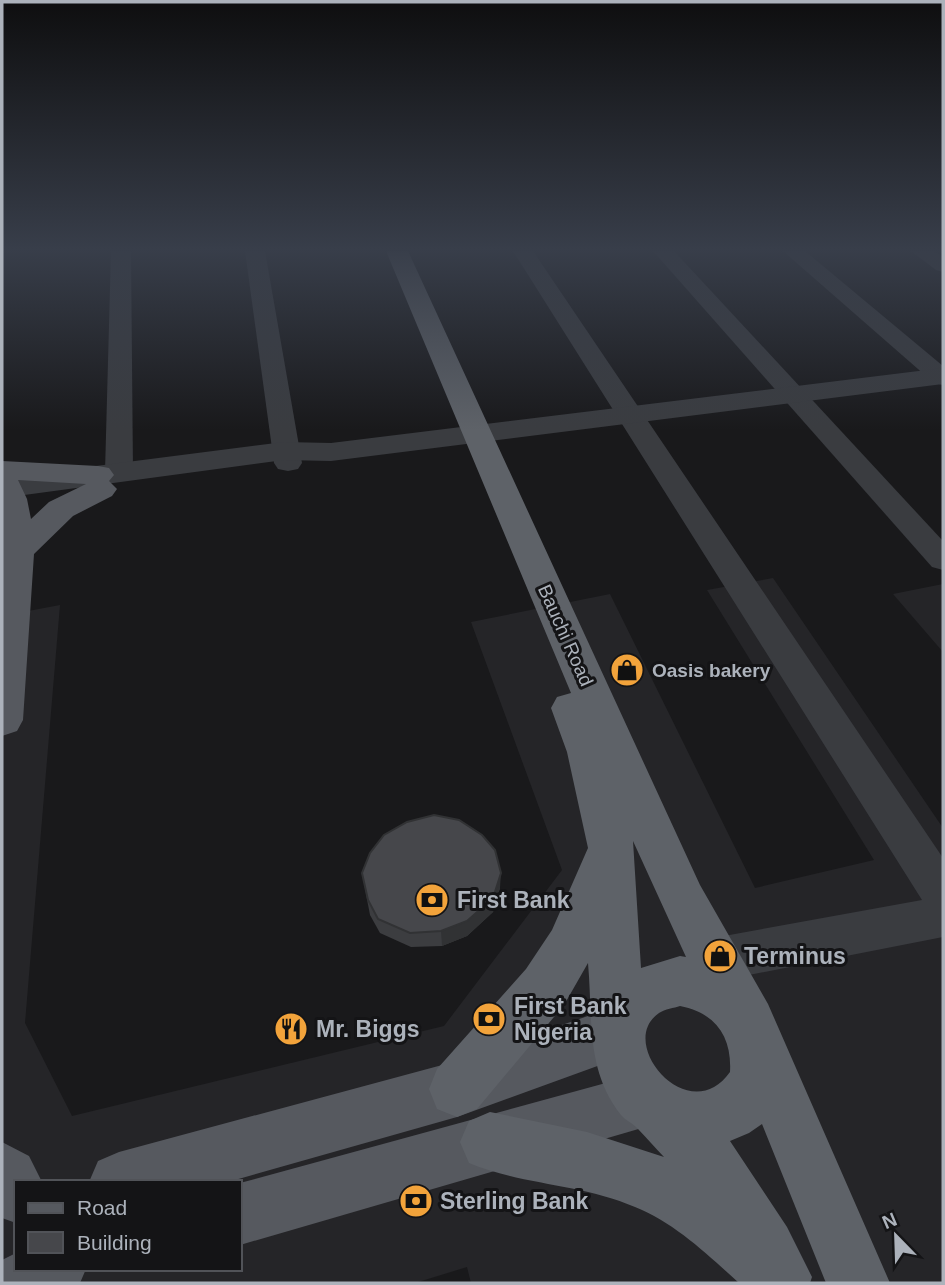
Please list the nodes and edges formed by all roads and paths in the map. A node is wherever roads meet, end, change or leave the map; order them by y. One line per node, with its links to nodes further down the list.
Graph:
1 (117, 311): 13 (street)
2 (264, 311): 12 (street)
3 (410, 311): 11 (highway, Bauchi Road)
4 (420, 311): 11 (highway, Bauchi Road)
5 (562, 311): 10 (street)
6 (718, 311): 9 (street)
7 (865, 311): 8 (street)
8 (943, 376): 9 (street)
9 (794, 394): 10 (street); 16 (street)
10 (631, 415): 11 (street); 19 (street)
11 (468, 435): 12 (street); 18 (highway, Bauchi Road); 21 (highway, Bauchi Road)
12 (286, 457): 13 (street)
13 (106, 478): 14 (street); 15 (main road)
14 (5, 491): 15 (main road)
15 (17, 551): 17 (main road)
16 (943, 560)
17 (2, 720)
18 (611, 846): 22 (highway, Bauchi Road); 24 (highway)
19 (943, 895)
20 (943, 917): 21 (street)
21 (713, 960): 23 (highway, Bauchi Road)
22 (618, 1028): 23 (highway); 24 (main road); 25 (highway)
23 (750, 1030): 25 (highway); 32 (highway, Bauchi Road)
24 (457, 1089): 27 (main road)
25 (654, 1107): 26 (main road); 30 (highway)
26 (490, 1142): 28 (main road); 30 (highway)
27 (126, 1180)
28 (242, 1212)
29 (50, 1271): 31 (main road)
30 (782, 1280)
31 (24, 1283)
32 (858, 1283)

